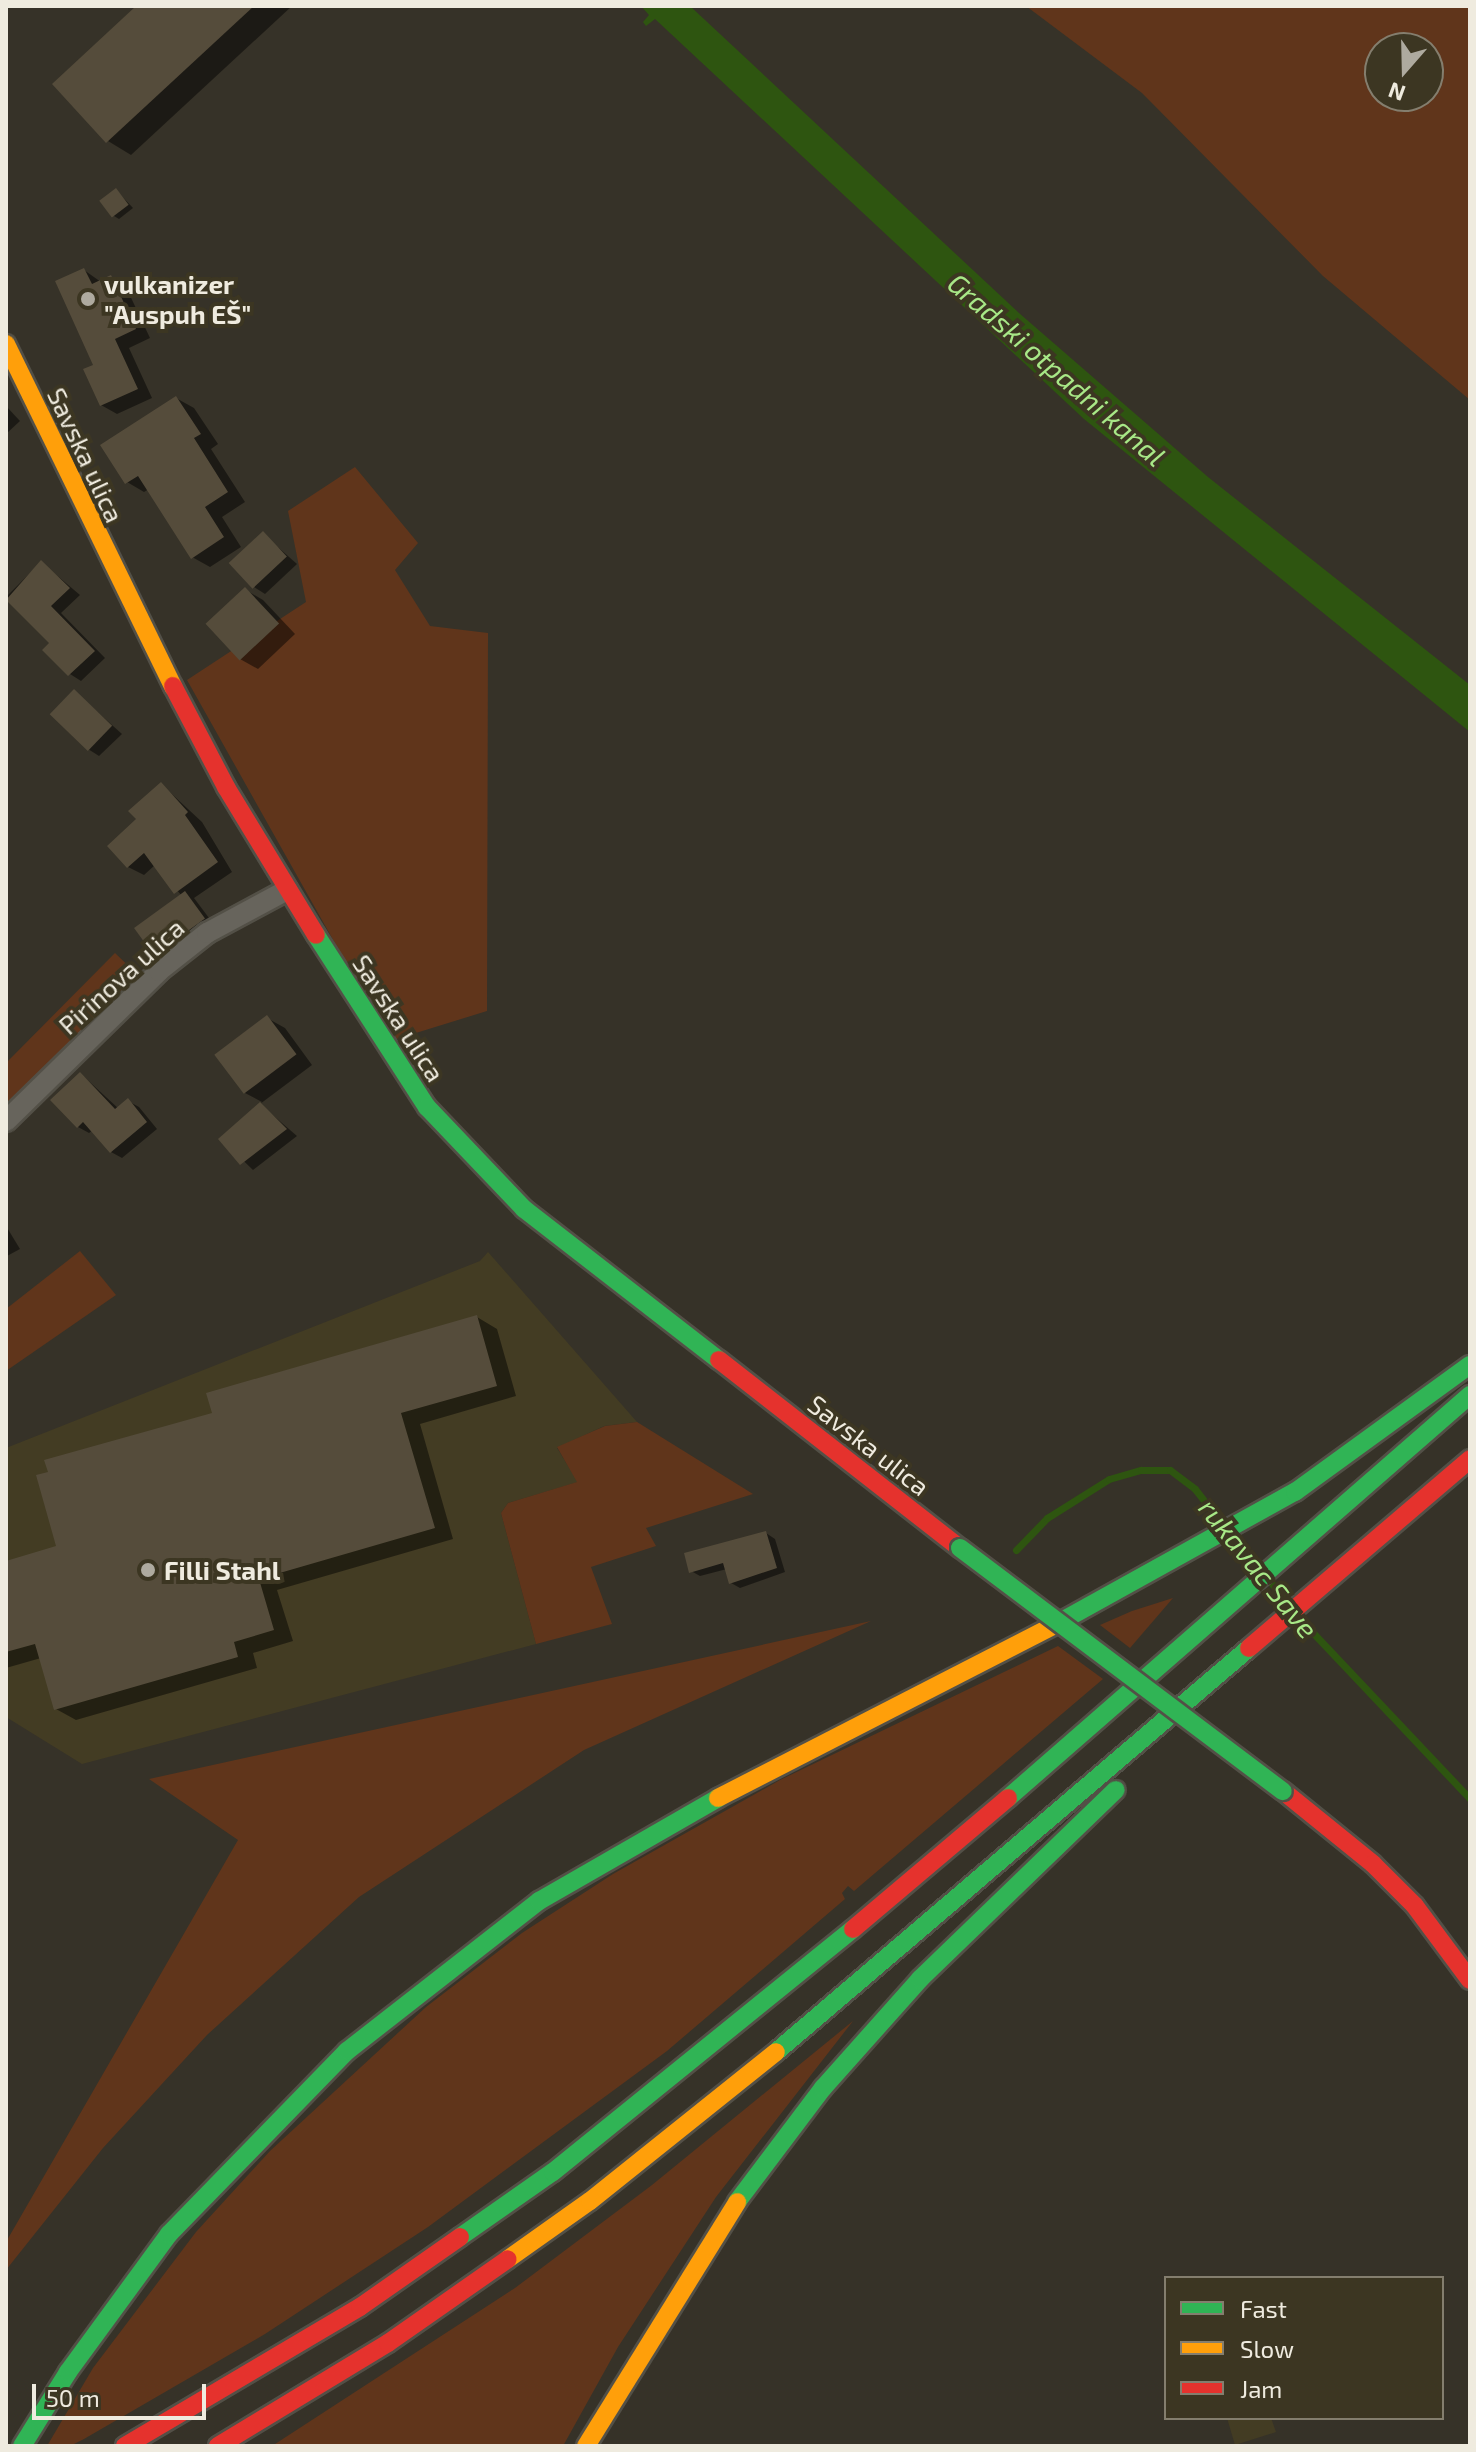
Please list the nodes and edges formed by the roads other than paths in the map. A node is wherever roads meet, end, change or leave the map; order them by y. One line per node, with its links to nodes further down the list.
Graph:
1 (6, 344): 2 (main road, Savska ulica)
2 (287, 890): 3 (street, Pirinova ulica); 8 (main road, Savska ulica, bridge)
3 (6, 1121)
4 (1470, 1365): 9 (main road)
5 (1470, 1395): 10 (main road)
6 (1470, 1459): 7 (main road)
7 (1240, 1666): 11 (main road); 12 (main road)
8 (1470, 1980)
9 (22, 2446)
10 (125, 2446)
11 (218, 2446)
12 (586, 2446)

